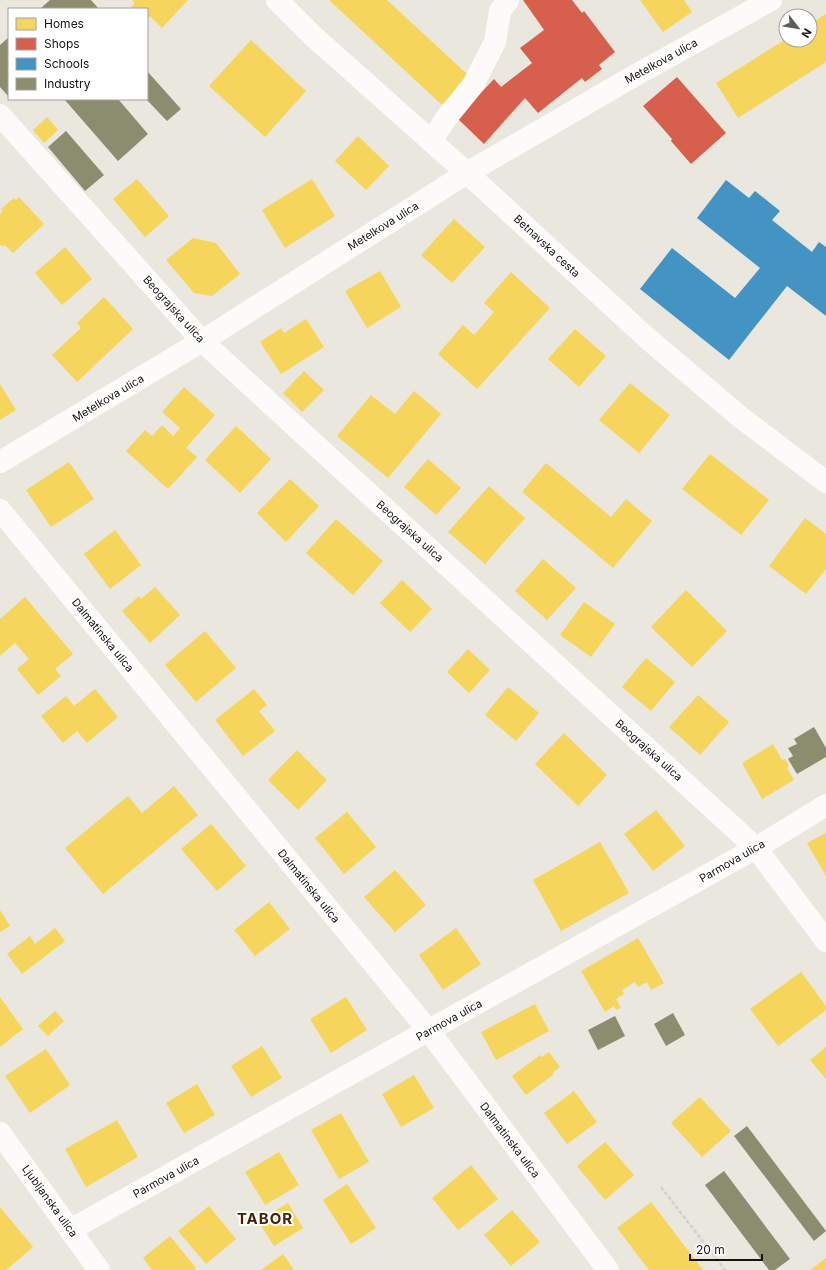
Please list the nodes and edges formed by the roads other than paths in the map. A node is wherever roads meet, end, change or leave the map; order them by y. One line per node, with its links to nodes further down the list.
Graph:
1 (508, 0): 5 (street)
2 (771, 0): 6 (street, Metelkova ulica)
3 (285, 3): 5 (street, Betnavska cesta)
4 (0, 115): 7 (street, Beograjska ulica)
5 (431, 141): 6 (street, Betnavska cesta)
6 (467, 173): 7 (street, Metelkova ulica); 9 (street, Betnavska cesta)
7 (202, 341): 8 (street, Metelkova ulica); 12 (street, Beograjska ulica)
8 (0, 462)
9 (826, 482)
10 (0, 510): 14 (street, Dalmatinska ulica)
11 (826, 805): 12 (street, Parmova ulica)
12 (756, 848): 13 (street, Beograjska ulica); 14 (street, Parmova ulica)
13 (826, 941)
14 (429, 1031): 16 (street, Parmova ulica); 18 (street, Dalmatinska ulica)
15 (0, 1133): 16 (street, Ljubljanska ulica)
16 (70, 1230): 17 (street, Ljubljanska ulica)
17 (99, 1270)
18 (608, 1270)

